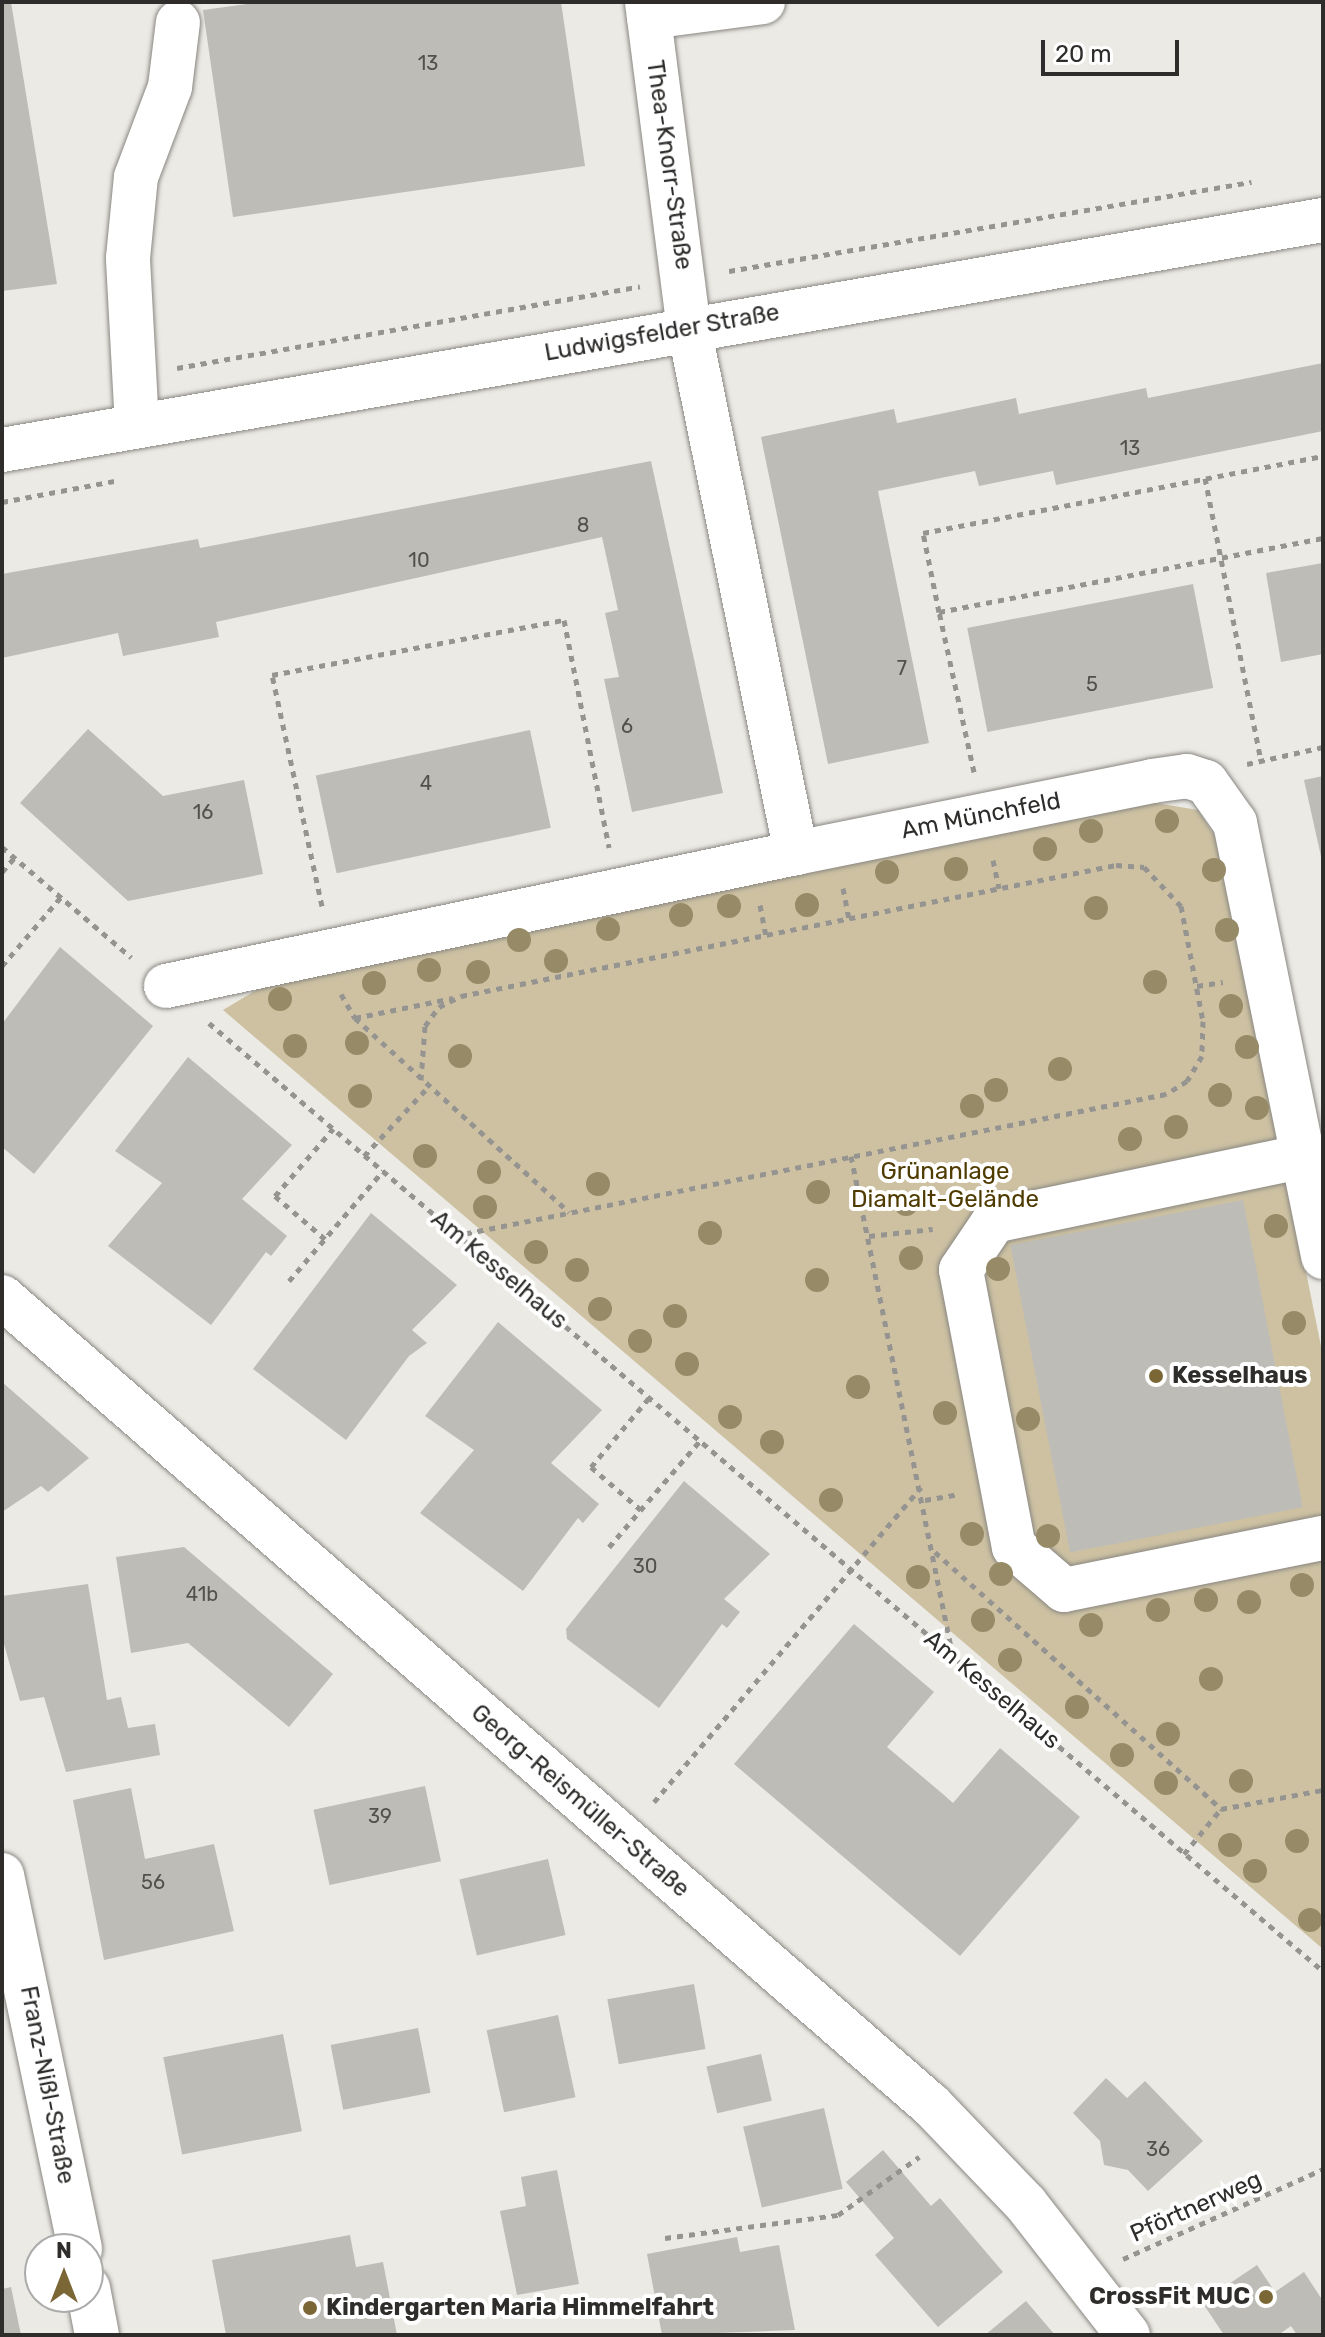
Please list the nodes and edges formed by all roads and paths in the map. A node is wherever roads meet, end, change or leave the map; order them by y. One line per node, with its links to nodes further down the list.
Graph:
1 (763, 2): 2 (street)
2 (648, 9): 6 (street, Thea-Knorr-Straße)
3 (178, 22): 8 (street)
4 (1260, 181): 6 (path)
5 (1323, 220): 7 (street, Ludwigsfelder Straße)
6 (684, 279): 7 (street, Thea-Knorr-Straße); 8 (path)
7 (689, 328): 9 (street, Ludwigsfelder Straße); 21 (street)
8 (132, 378): 9 (street)
9 (137, 426): 10 (street, Ludwigsfelder Straße)
10 (2, 450)
11 (1323, 456): 12 (path)
12 (1205, 478): 14 (path); 15 (path)
13 (1323, 538): 14 (path)
14 (1221, 558): 15 (path); 17 (path)
15 (939, 612): 19 (path)
16 (1323, 747): 17 (path)
17 (1261, 761): 18 (path)
18 (1187, 776): 19 (street, Am Münchfeld); 35 (street)
19 (983, 815): 21 (street, Am Münchfeld); 24 (path)
20 (2, 847): 22 (path, Am Kesselhaus)
21 (796, 853): 25 (street)
22 (14, 858): 23 (path); 26 (path, Am Kesselhaus)
23 (2, 872)
24 (999, 888): 30 (path); 37 (path)
25 (617, 889): 27 (street); 27 (path)
26 (61, 897): 28 (path); 29 (path, Am Kesselhaus)
27 (331, 949): 29 (street); 31 (path)
28 (2, 966)
29 (166, 986): 34 (path, Am Kesselhaus)
30 (461, 996): 31 (path); 32 (path)
31 (355, 1018): 32 (path)
32 (421, 1080): 33 (path)
33 (429, 1086): 36 (path); 40 (path)
34 (333, 1129): 36 (path, Am Kesselhaus); 43 (path)
35 (1298, 1143): 38 (street); 44 (street); 45 (street)
36 (364, 1156): 39 (path, Am Kesselhaus)
37 (851, 1156): 40 (path); 42 (path)
38 (1151, 1158)
39 (383, 1171): 41 (path, Am Kesselhaus); 43 (path)
40 (570, 1213): 41 (path)
41 (458, 1235): 48 (path, Am Kesselhaus)
42 (869, 1236): 45 (path); 50 (path)
43 (325, 1239): 46 (path)
44 (1323, 1257)
45 (968, 1260): 52 (street)
46 (289, 1281)
47 (2, 1297): 59 (street, Georg-Reismüller-Straße)
48 (649, 1398): 49 (path, Am Kesselhaus); 51 (path)
49 (700, 1441): 51 (path); 55 (path, Am Kesselhaus)
50 (922, 1486): 54 (path); 55 (path)
51 (641, 1510): 53 (path)
52 (1323, 1538)
53 (609, 1547)
54 (934, 1551): 56 (path); 58 (path)
55 (852, 1571): 56 (path, Am Kesselhaus); 59 (path)
56 (953, 1657): 60 (path, Am Kesselhaus)
57 (1323, 1790): 58 (path)
58 (1221, 1809): 60 (path)
59 (622, 1838): 63 (street, Georg-Reismüller-Straße)
60 (1184, 1854): 62 (path, Am Kesselhaus)
61 (2, 1875): 65 (street, Franz-Nißl-Straße)
62 (1323, 1971)
63 (954, 2129): 66 (path); 67 (street, Georg-Reismüller-Straße)
64 (1323, 2169): 67 (path, Pförtnerweg)
65 (77, 2233)
66 (665, 2238)
67 (1083, 2277): 70 (street, Georg-Reismüller-Straße)
68 (93, 2313): 69 (street)
69 (97, 2335)
70 (1128, 2335)

